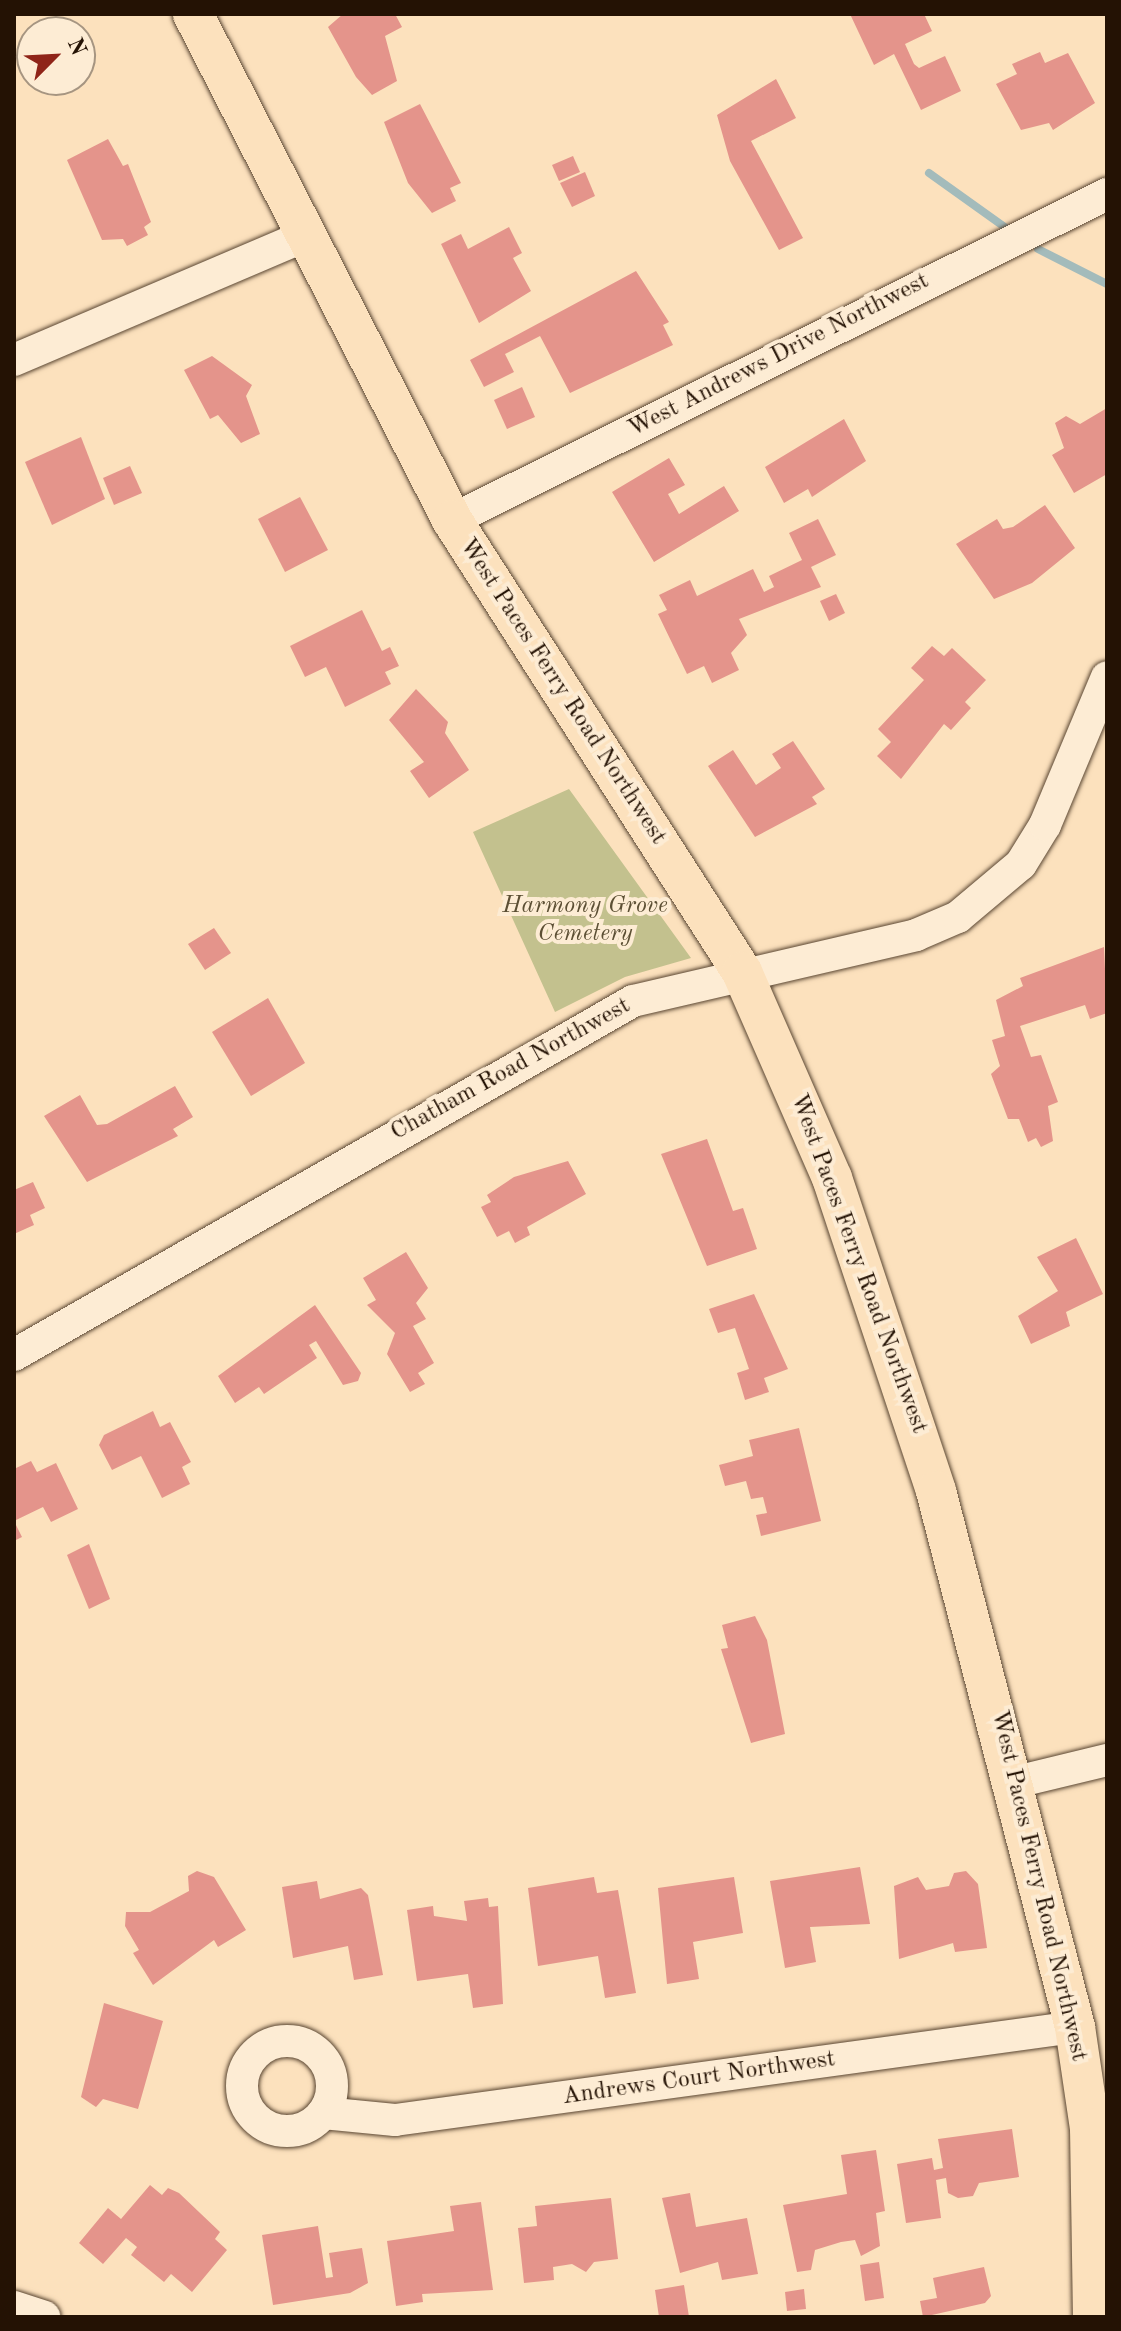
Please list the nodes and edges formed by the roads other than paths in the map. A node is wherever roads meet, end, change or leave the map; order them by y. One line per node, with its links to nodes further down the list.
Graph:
1 (193, 14): 3 (main road, West Paces Ferry Road Northwest)
2 (1107, 194): 5 (street, West Andrews Drive Northwest)
3 (305, 236): 4 (street); 5 (main road, West Paces Ferry Road Northwest)
4 (14, 360)
5 (452, 520): 7 (main road, West Paces Ferry Road Northwest)
6 (1107, 677): 7 (street, Chatham Road Northwest)
7 (742, 972): 8 (street, Chatham Road Northwest); 10 (main road, West Paces Ferry Road Northwest)
8 (14, 1355)
9 (1107, 1760): 10 (street)
10 (1016, 1782): 11 (main road, West Paces Ferry Road Northwest)
11 (1075, 2027): 12 (street, Andrews Court Northwest); 15 (main road, West Paces Ferry Road Northwest)
12 (323, 2113)
13 (14, 2307): 14 (street)
14 (44, 2317)
15 (1093, 2317)

